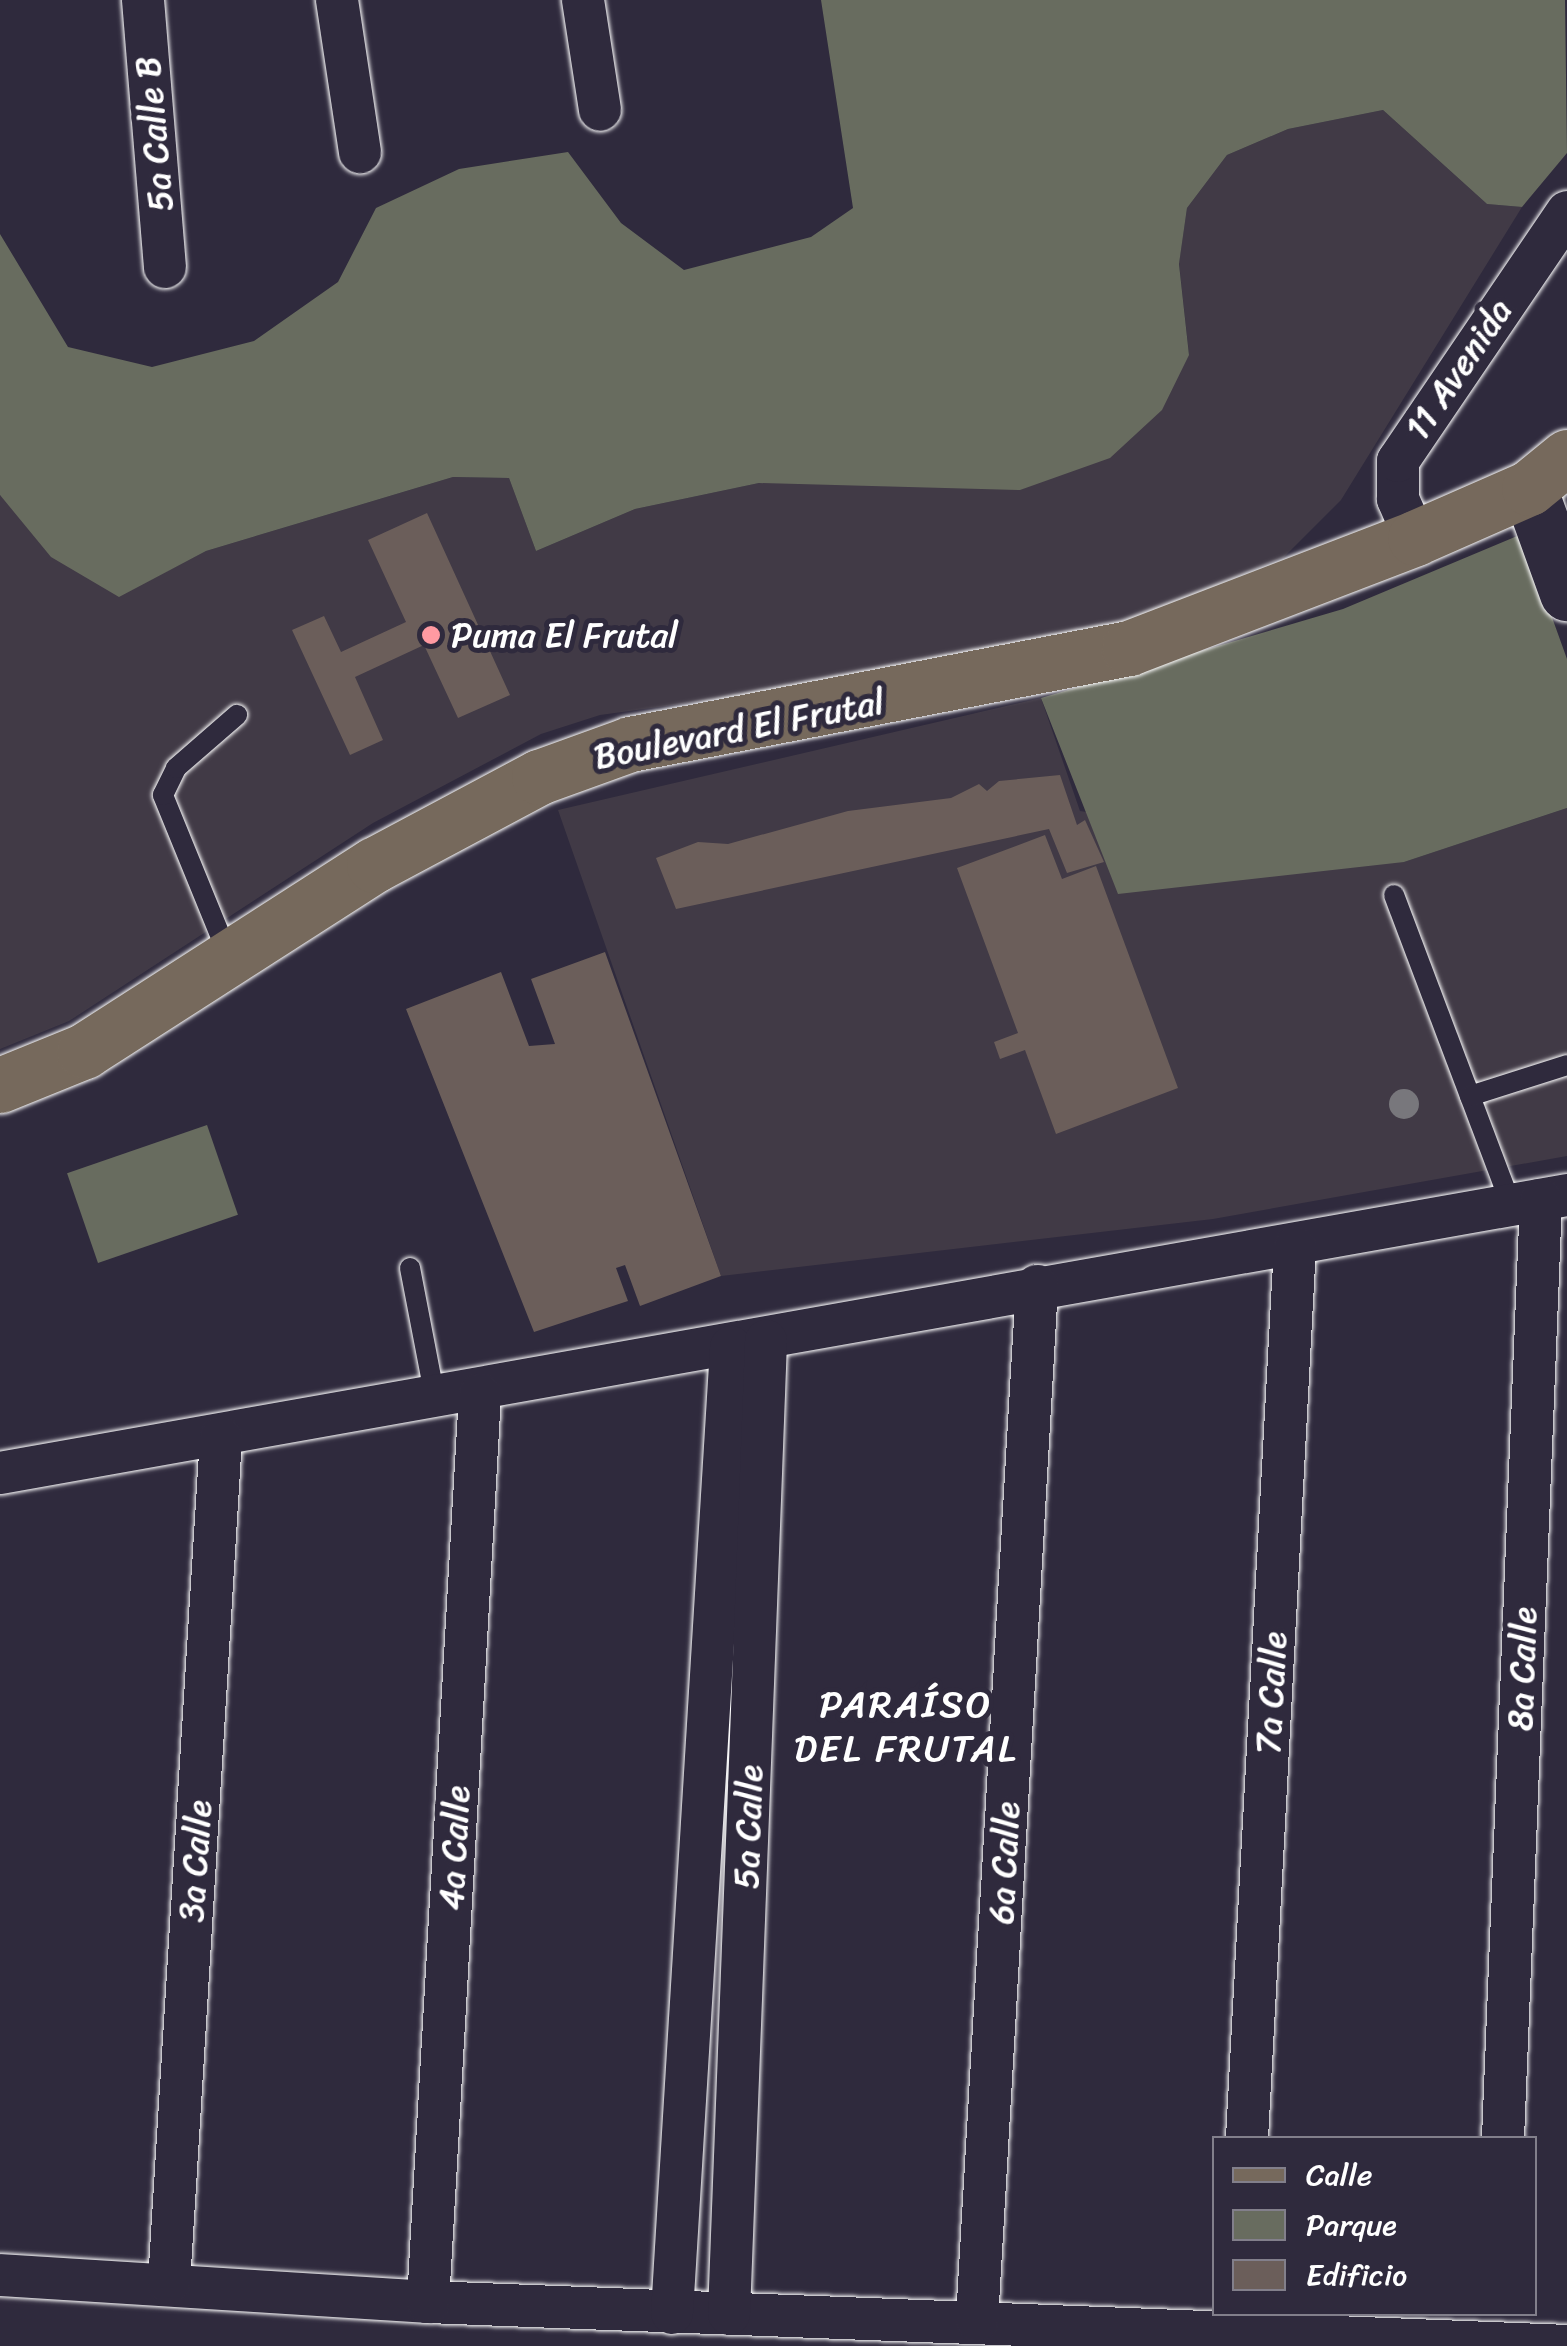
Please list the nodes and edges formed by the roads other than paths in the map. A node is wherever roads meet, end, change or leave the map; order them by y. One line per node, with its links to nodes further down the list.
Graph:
1 (143, 0): 7 (street, 5a Calle B)
2 (337, 0): 5 (street)
3 (583, 0): 4 (street)
4 (600, 110)
5 (360, 152)
6 (1567, 212): 9 (street, 11 Avenida)
7 (165, 268)
8 (1554, 478): 9 (main road, Boulevard El Frutal); 10 (main road)
9 (1415, 538): 13 (main road, Boulevard El Frutal)
10 (1567, 593)
11 (237, 716): 13 (lane)
12 (1394, 896): 16 (lane)
13 (230, 958): 15 (main road, Boulevard El Frutal)
14 (1567, 1065): 16 (lane)
15 (0, 1085)
16 (1470, 1096): 17 (lane)
17 (1540, 1200): 18 (street); 27 (street, 8a Calle)
18 (1295, 1247): 20 (street); 26 (street, 7a Calle)
19 (410, 1268): 23 (lane)
20 (1037, 1286): 21 (street); 33 (street, 6a Calle)
21 (749, 1344): 22 (street); 31 (street, 5a Calle); 32 (street, 5a Calle)
22 (480, 1394): 23 (street); 30 (street, 4a Calle)
23 (435, 1402): 24 (street)
24 (221, 1438): 25 (street); 29 (street, 3a Calle)
25 (0, 1473)
26 (1246, 2136)
27 (1503, 2136)
28 (0, 2275): 29 (street)
29 (169, 2283): 30 (street)
30 (428, 2302): 31 (street)
31 (672, 2313): 32 (street)
32 (730, 2314): 33 (street)
33 (978, 2320): 34 (street)
34 (1236, 2324): 35 (street)
35 (1495, 2328): 36 (street)
36 (1567, 2346)

